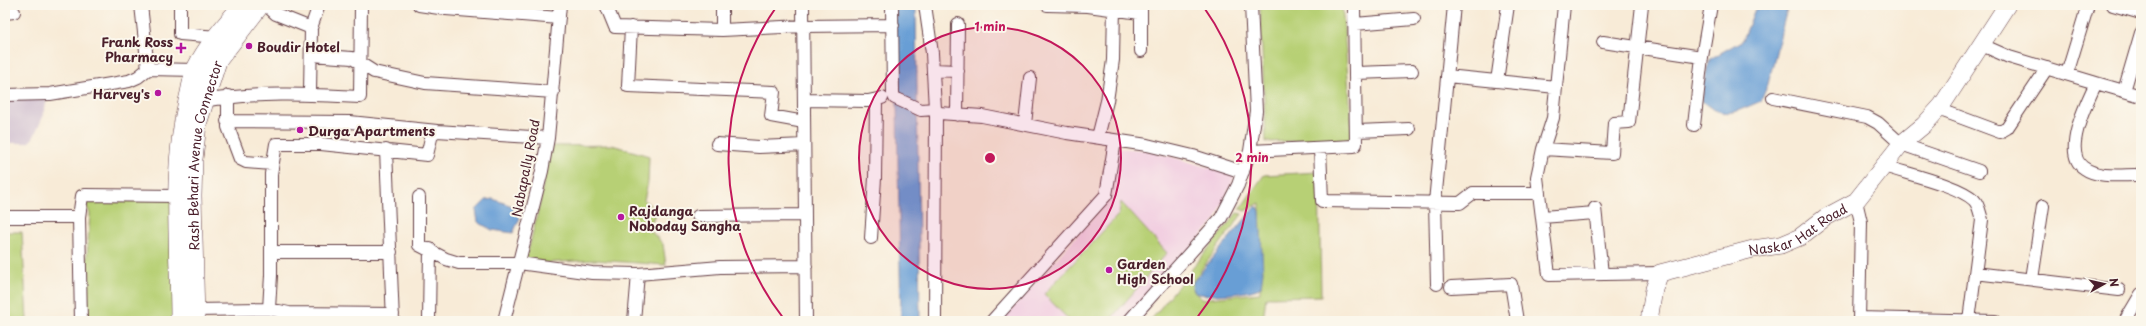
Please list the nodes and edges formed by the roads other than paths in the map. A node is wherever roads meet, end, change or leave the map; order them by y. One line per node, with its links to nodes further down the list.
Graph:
1 (141, 5): 49 (street)
2 (180, 5): 40 (street)
3 (242, 5): 40 (main road, Rash Behari Avenue Connector)
4 (260, 5): 53 (main road, Rash Behari Avenue Connector)
5 (266, 5): 37 (street)
6 (319, 5): 37 (street)
7 (361, 5): 47 (street)
8 (419, 5): 30 (street)
9 (560, 5): 30 (street, Nabapally Road)
10 (606, 5): 36 (street)
11 (722, 5): 38 (street)
12 (803, 5): 35 (street)
13 (892, 5): 34 (street)
14 (925, 5): 50 (street)
15 (1047, 5): 16 (street)
16 (1088, 5): 27 (street)
17 (1251, 5): 91 (street)
18 (1354, 5): 33 (street)
19 (1454, 5): 56 (street)
20 (1508, 5): 58 (street)
21 (1564, 5): 60 (street)
22 (1642, 5): 43 (street)
23 (1711, 5): 46 (street)
24 (2007, 5): 42 (street, Naskar Hat Road)
25 (2088, 5): 55 (street)
26 (2112, 5): 29 (street)
27 (1114, 7): 28 (street); 82 (street)
28 (1141, 9): 44 (street)
29 (2141, 13)
30 (559, 18): 62 (street, Nabapally Road)
31 (1414, 19): 33 (street)
32 (958, 24): 51 (street)
33 (1355, 24): 54 (street)
34 (893, 25): 35 (street); 66 (street)
35 (803, 26): 38 (street); 69 (street)
36 (631, 27): 38 (street); 76 (street)
37 (311, 28): 45 (street)
38 (722, 30)
39 (2141, 33): 61 (street)
40 (218, 37): 53 (main road, Rash Behari Avenue Connector)
41 (1604, 42): 43 (street)
42 (1982, 45): 48 (street); 72 (street, Naskar Hat Road)
43 (1636, 46): 46 (street); 89 (street)
44 (1140, 51)
45 (311, 55): 47 (street); 63 (street)
46 (1702, 57): 78 (street)
47 (359, 64): 62 (street); 63 (street)
48 (2047, 68): 55 (street); 72 (street)
49 (148, 69): 53 (street); 64 (street)
50 (933, 70): 51 (street); 73 (street)
51 (958, 71): 74 (street)
52 (1412, 71): 54 (street)
53 (203, 73): 70 (main road, Rash Behari Avenue Connector); 98 (main road, Rash Behari Avenue Connector)
54 (1356, 73): 81 (street)
55 (2067, 74): 59 (street)
56 (1447, 76): 58 (street); 101 (street)
57 (1030, 78): 77 (street)
58 (1497, 81): 60 (street)
59 (2096, 83): 61 (street); 96 (street)
60 (1556, 87): 89 (street)
61 (2124, 91): 67 (street)
62 (553, 92): 83 (street, Nabapally Road)
63 (310, 94): 65 (street)
64 (5, 95)
65 (228, 96): 70 (street); 75 (street)
66 (894, 96): 71 (street); 73 (street)
67 (2141, 96)
68 (1773, 98): 86 (street)
69 (804, 100): 71 (street); 76 (street)
70 (203, 101): 124 (main road, Rash Behari Avenue Connector)
71 (876, 101): 108 (street)
72 (1938, 109): 86 (street, Naskar Hat Road)
73 (935, 110): 74 (street); 133 (street)
74 (957, 115): 77 (street)
75 (227, 121): 80 (street); 92 (street)
76 (804, 122): 87 (street)
77 (1025, 124): 82 (street)
78 (1694, 124)
79 (1409, 129): 81 (street)
80 (437, 131): 83 (street); 90 (street)
81 (1357, 131): 88 (street)
82 (1098, 137): 84 (street)
83 (548, 138): 112 (street, Nabapally Road)
84 (1115, 141): 95 (street); 134 (street)
85 (717, 144): 87 (street)
86 (1901, 144): 93 (street, Naskar Hat Road); 94 (street)
87 (804, 145): 103 (street)
88 (1320, 148): 91 (street); 101 (street)
89 (1543, 149): 97 (street)
90 (386, 150): 92 (street); 111 (street)
91 (1250, 151): 95 (street)
92 (272, 164): 110 (street)
93 (1884, 166): 100 (street, Naskar Hat Road); 115 (street)
94 (1978, 171)
95 (1243, 172): 135 (street)
96 (2136, 175)
97 (1539, 193): 101 (street); 107 (street)
98 (178, 196): 106 (street); 124 (main road, Rash Behari Avenue Connector)
99 (420, 197): 109 (street)
100 (1856, 201): 114 (street, Naskar Hat Road); 126 (street)
101 (1435, 202): 119 (street)
102 (2043, 206): 118 (street)
103 (804, 215): 104 (street); 113 (street)
104 (698, 216)
105 (5, 217): 106 (street)
106 (79, 217): 128 (street)
107 (1542, 217): 117 (street); 117 (street)
108 (871, 238)
109 (430, 249): 112 (street); 129 (street)
110 (272, 252): 111 (street); 123 (street)
111 (391, 252): 125 (street)
112 (519, 263): 116 (street); 130 (street, Nabapally Road)
113 (806, 266): 116 (street); 132 (street)
114 (1660, 273): 117 (street); 137 (street)
115 (1976, 273): 118 (street); 127 (street)
116 (638, 274): 131 (street)
117 (1602, 274)
118 (2032, 279): 121 (street)
119 (1437, 284)
120 (1451, 288): 136 (street)
121 (2118, 290)
122 (2141, 294): 139 (street)
123 (269, 309): 124 (street); 125 (street)
124 (190, 317)
125 (393, 318)
126 (1859, 319): 127 (street)
127 (1969, 320): 138 (street)
128 (81, 321)
129 (429, 321)
130 (504, 321)
131 (634, 321)
132 (806, 321)
133 (936, 321)
134 (992, 321)
135 (1129, 321)
136 (1517, 321)
137 (1649, 321)
138 (1995, 321)
139 (2125, 321)

